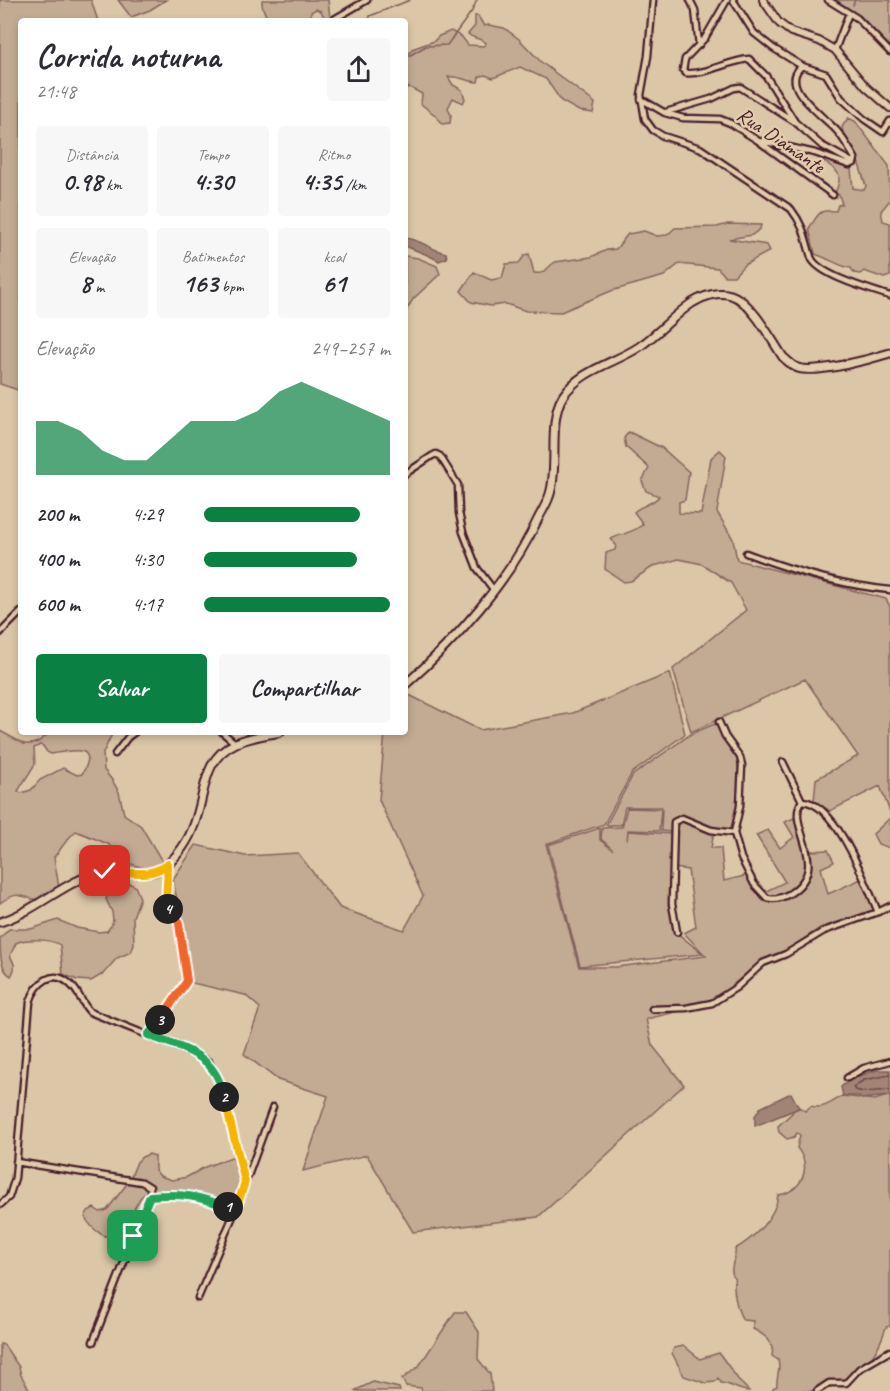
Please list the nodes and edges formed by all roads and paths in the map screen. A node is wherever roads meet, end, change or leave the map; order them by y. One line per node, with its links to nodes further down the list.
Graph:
1 (367, 0): 9 (street)
2 (653, 0): 14 (street)
3 (690, 0): 10 (street)
4 (727, 0): 10 (street)
5 (733, 0): 13 (street)
6 (763, 0): 11 (street)
7 (828, 0): 8 (street)
8 (849, 13): 11 (street); 12 (street)
9 (336, 18)
10 (699, 45): 17 (street)
11 (835, 50): 15 (street)
12 (890, 52)
13 (802, 66): 18 (street); 20 (street)
14 (641, 99): 16 (street, Rua Diamante); 22 (street)
15 (890, 108)
16 (665, 113): 17 (street); 19 (street, Rua Diamante)
17 (795, 122): 20 (street)
18 (890, 122)
19 (757, 140): 20 (street); 21 (street, Rua Diamante)
20 (854, 163)
21 (833, 195)
22 (890, 297)
23 (890, 353): 26 (main road)
24 (408, 472): 26 (street)
25 (746, 554): 27 (street)
26 (493, 589): 30 (main road)
27 (890, 590)
28 (18, 615): 29 (street)
29 (0, 633)
30 (408, 683)
31 (719, 722): 39 (street)
32 (131, 735): 36 (street)
33 (226, 735): 35 (street)
34 (268, 735): 35 (main road)
35 (235, 743): 40 (main road)
36 (115, 754)
37 (783, 762): 38 (street)
38 (802, 801): 39 (street); 42 (street)
39 (734, 832): 44 (street)
40 (168, 864): 43 (main road); 46 (street)
41 (890, 906): 42 (street)
42 (878, 912): 45 (street)
43 (0, 922)
44 (677, 932)
45 (652, 1009)
46 (148, 1035): 50 (street); 51 (street)
47 (890, 1061): 48 (street)
48 (847, 1078)
49 (273, 1107): 51 (street)
50 (16, 1162): 52 (street); 53 (street)
51 (245, 1182): 54 (street)
52 (150, 1196): 54 (street); 56 (street)
53 (0, 1205)
54 (236, 1209): 55 (street)
55 (198, 1298)
56 (93, 1342)
57 (890, 1351): 58 (street)
58 (817, 1391)

